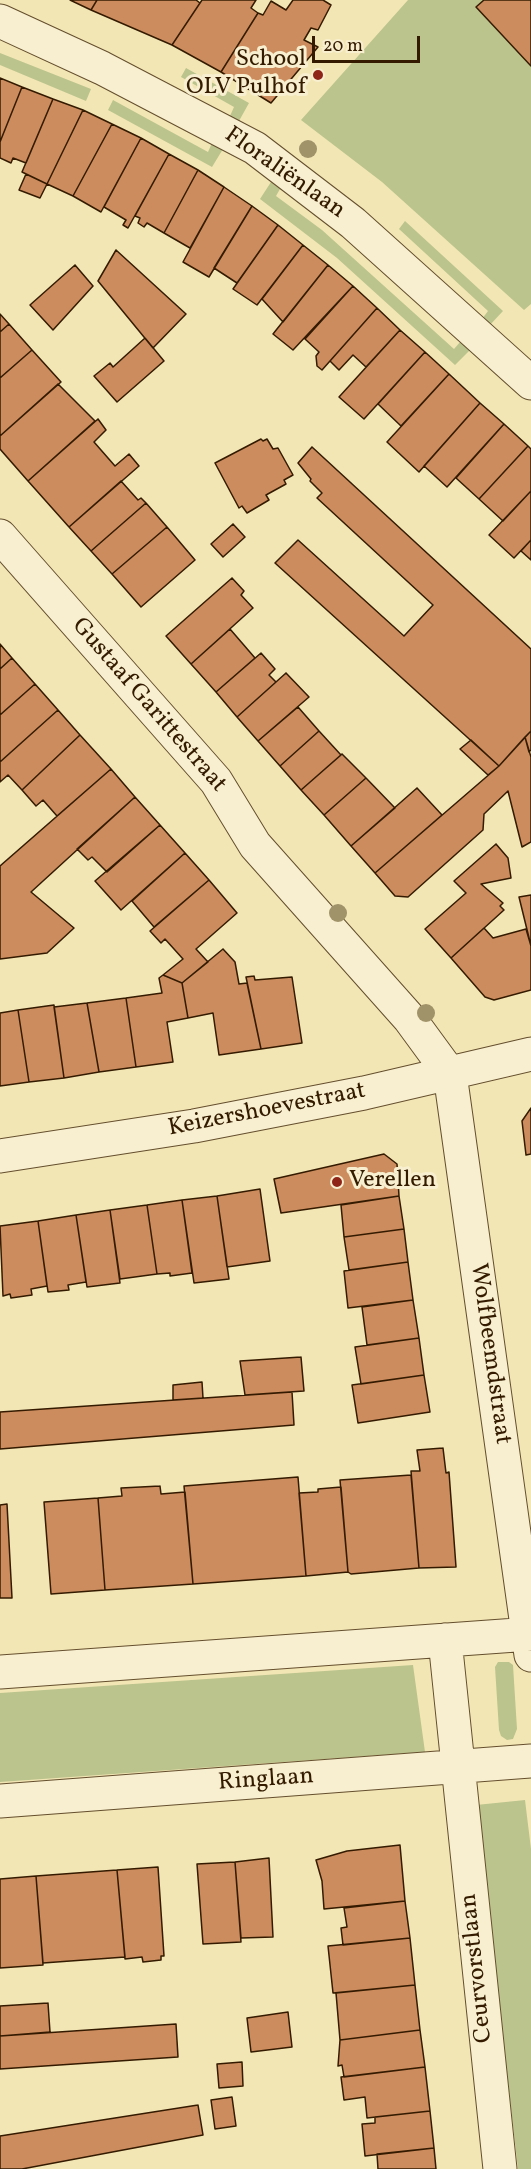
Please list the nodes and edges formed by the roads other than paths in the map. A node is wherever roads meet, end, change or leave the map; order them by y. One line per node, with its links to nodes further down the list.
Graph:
1 (0, 21): 2 (street, Floraliënlaan)
2 (531, 383)
3 (0, 536): 5 (street, Gustaaf Garittestraat)
4 (531, 1054): 5 (street, Keizershoevestraat)
5 (450, 1074): 6 (street, Keizershoevestraat); 8 (street, Wolfbeemdstraat)
6 (0, 1156)
7 (445, 1640): 8 (street); 9 (street); 11 (street, Ceurvorstlaan)
8 (530, 1641)
9 (0, 1672)
10 (531, 1761): 11 (street, Ringlaan)
11 (458, 1766): 12 (street, Ringlaan); 13 (street, Ceurvorstlaan)
12 (0, 1801)
13 (500, 2169)

